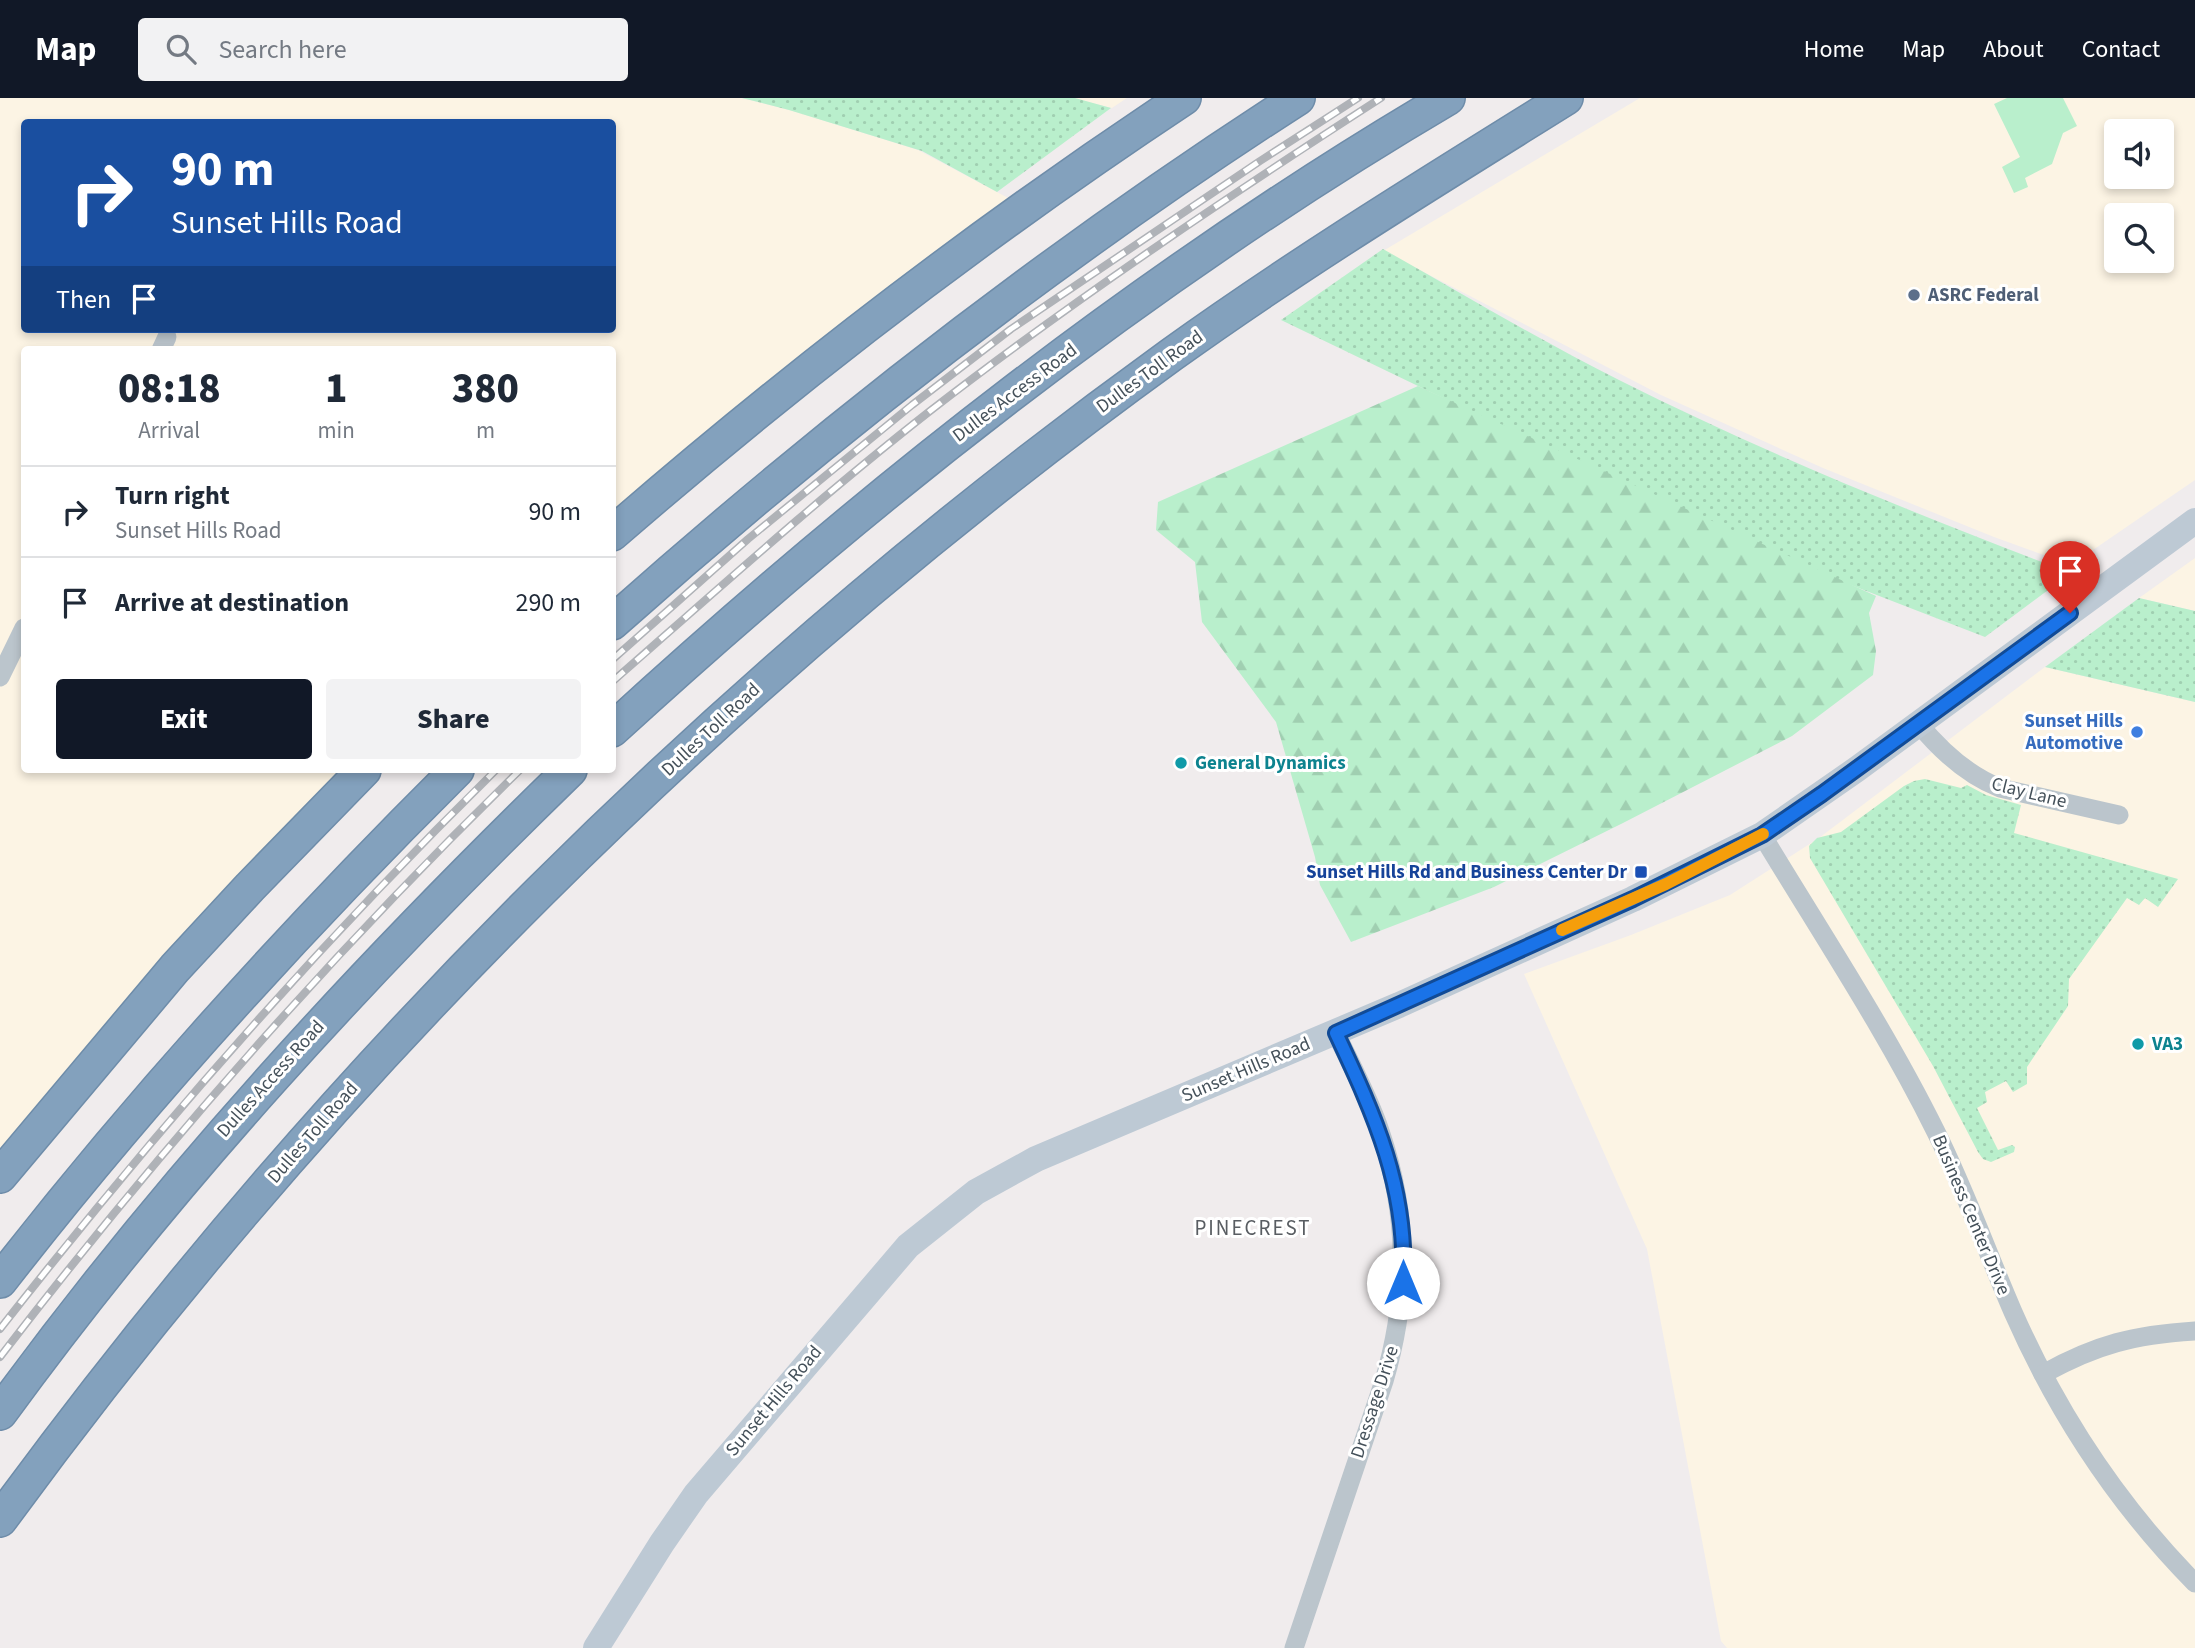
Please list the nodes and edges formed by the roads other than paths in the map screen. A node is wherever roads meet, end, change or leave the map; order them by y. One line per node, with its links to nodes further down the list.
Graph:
1 (1184, 98): 6 (highway)
2 (1298, 98): 7 (highway)
3 (1448, 98): 11 (highway, Dulles Access Road)
4 (1566, 98): 23 (highway, Dulles Toll Road)
5 (2195, 521): 10 (main road, Sunset Hills Road)
6 (616, 531)
7 (616, 620)
8 (21, 634): 9 (street)
9 (0, 677)
10 (1918, 723): 15 (street, Clay Lane); 16 (main road, Sunset Hills Road)
11 (616, 726)
12 (361, 773): 18 (highway)
13 (454, 773): 19 (highway)
14 (567, 773): 22 (highway, Dulles Access Road)
15 (2119, 815)
16 (1762, 835): 17 (main road, Sunset Hills Road); 21 (street, Business Center Drive)
17 (1336, 1033): 25 (main road, Sunset Hills Road); 26 (street, Dressage Drive)
18 (0, 1176)
19 (0, 1281)
20 (2195, 1331): 21 (street)
21 (2043, 1374): 24 (street, Business Center Drive)
22 (0, 1413)
23 (0, 1520)
24 (2195, 1583)
25 (596, 1648)
26 (1294, 1648)

